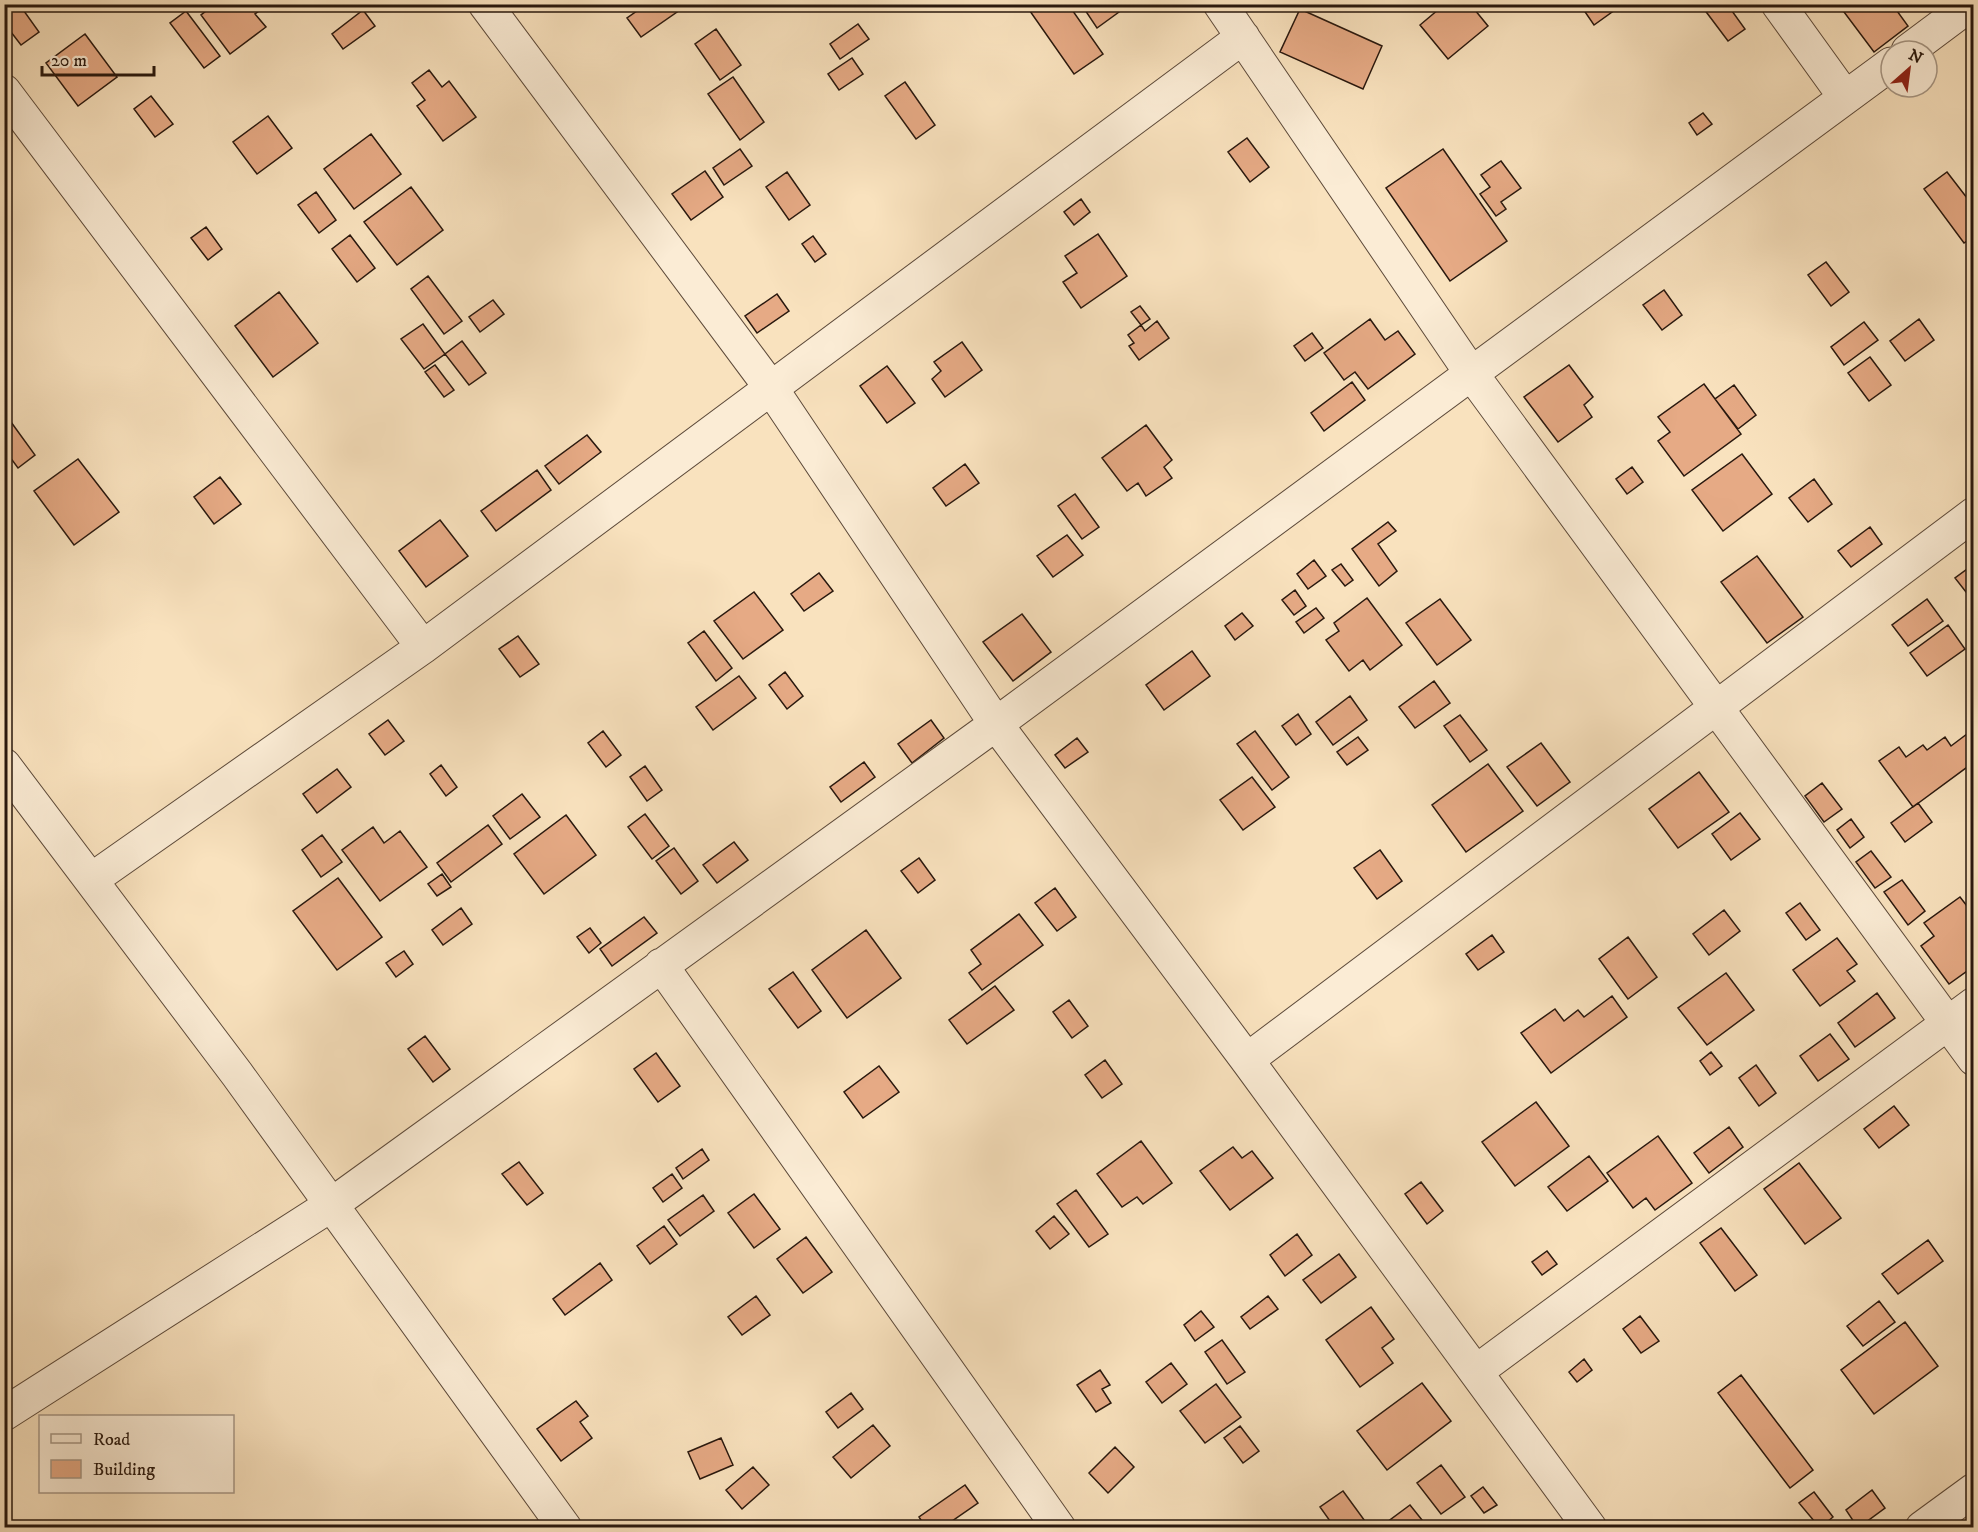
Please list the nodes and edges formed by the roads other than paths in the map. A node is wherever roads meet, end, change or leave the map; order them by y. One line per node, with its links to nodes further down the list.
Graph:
1 (485, 4): 11 (street)
2 (1220, 4): 5 (street)
3 (1778, 4): 9 (street)
4 (1971, 4): 6 (street)
5 (1243, 37): 10 (street); 11 (street)
6 (1924, 39)
7 (1879, 73): 9 (street)
8 (4, 91): 13 (street)
9 (1845, 97): 10 (street)
10 (1471, 373): 14 (street); 15 (street)
11 (771, 388): 13 (street); 15 (street)
12 (1974, 514): 14 (street)
13 (423, 647): 17 (street)
14 (1716, 707): 20 (street); 22 (street)
15 (996, 724): 18 (street); 22 (street)
16 (4, 765): 17 (street)
17 (91, 880): 23 (street)
18 (661, 965): 23 (street); 28 (street)
19 (1974, 1004): 20 (street)
20 (1948, 1023): 21 (street); 24 (street)
21 (1974, 1059)
22 (1247, 1060): 24 (street)
23 (331, 1205): 25 (street); 27 (street)
24 (1477, 1371): 29 (street)
25 (4, 1414)
26 (1974, 1490): 30 (street)
27 (565, 1527)
28 (1059, 1527)
29 (1590, 1527)
30 (1922, 1527)

